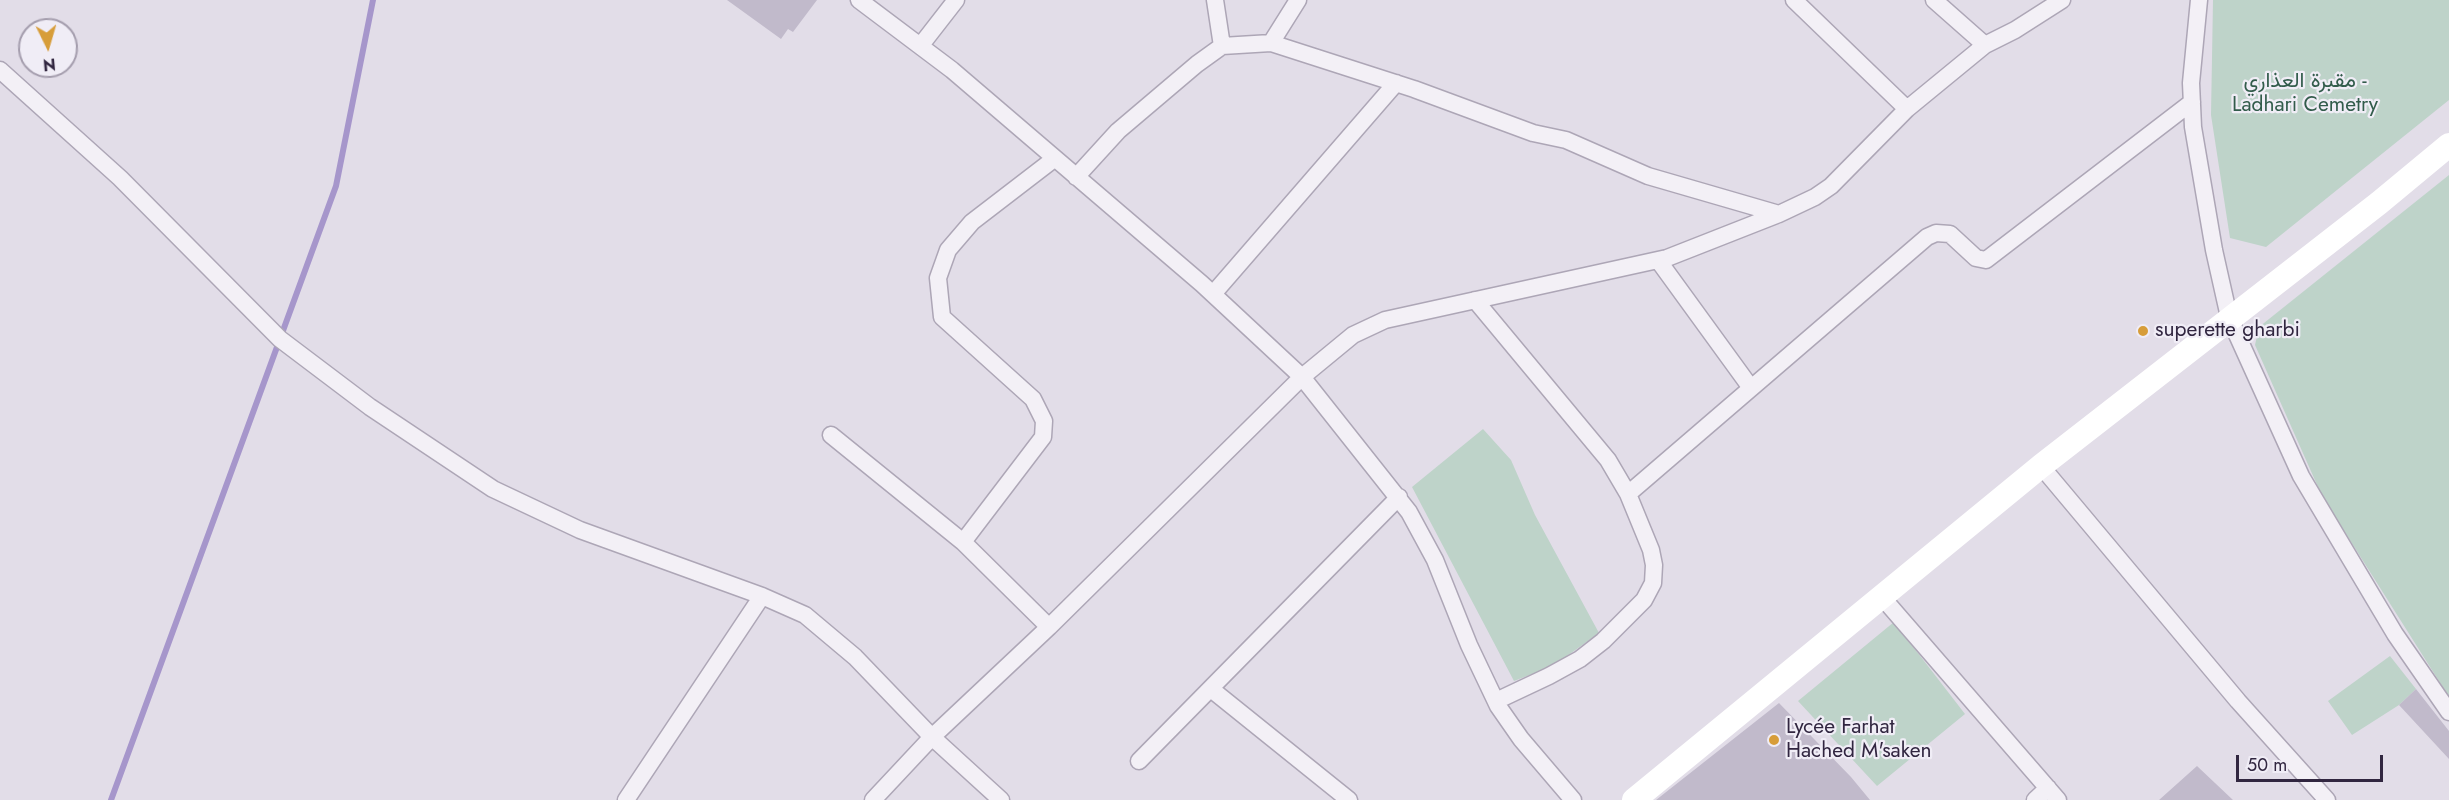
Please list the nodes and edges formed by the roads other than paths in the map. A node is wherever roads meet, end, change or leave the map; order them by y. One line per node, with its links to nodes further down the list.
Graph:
1 (859, 0): 10 (street)
2 (956, 0): 10 (street)
3 (1215, 0): 12 (street)
4 (1298, 0): 9 (street)
5 (1794, 0): 16 (street)
6 (1934, 0): 11 (street)
7 (2062, 0): 11 (street)
8 (2199, 0): 15 (street)
9 (1271, 43): 12 (street); 14 (street)
10 (921, 45): 18 (street)
11 (1985, 45): 16 (street)
12 (1222, 46): 19 (street)
13 (0, 70): 32 (street)
14 (1396, 83): 20 (street); 22 (street)
15 (2192, 102): 24 (street); 26 (street)
16 (1907, 108): 20 (street)
17 (2449, 145): 24 (main road)
18 (1054, 159): 19 (street); 31 (street)
19 (1076, 177): 22 (street)
20 (1779, 214): 21 (street)
21 (1658, 260): 23 (street); 26 (street)
22 (1213, 294): 25 (street)
23 (1475, 300): 25 (street); 29 (street)
24 (2229, 317): 28 (main road); 37 (street)
25 (1302, 377): 30 (street); 34 (street)
26 (1751, 388): 29 (street)
27 (831, 435): 31 (street)
28 (2041, 466): 33 (main road); 48 (street)
29 (1628, 494): 36 (street)
30 (1399, 497): 35 (street); 36 (street)
31 (963, 542): 34 (street)
32 (762, 596): 38 (street); 41 (street)
33 (1882, 597): 40 (street); 46 (main road)
34 (1049, 627): 38 (street)
35 (1211, 688): 39 (street); 44 (street)
36 (1496, 701): 45 (street)
37 (2449, 712)
38 (932, 737): 42 (street); 43 (street)
39 (1139, 761)
40 (2053, 794): 47 (street)
41 (626, 800)
42 (873, 800)
43 (1001, 800)
44 (1349, 800)
45 (1573, 800)
46 (1634, 800)
47 (2035, 800)
48 (2327, 800)

